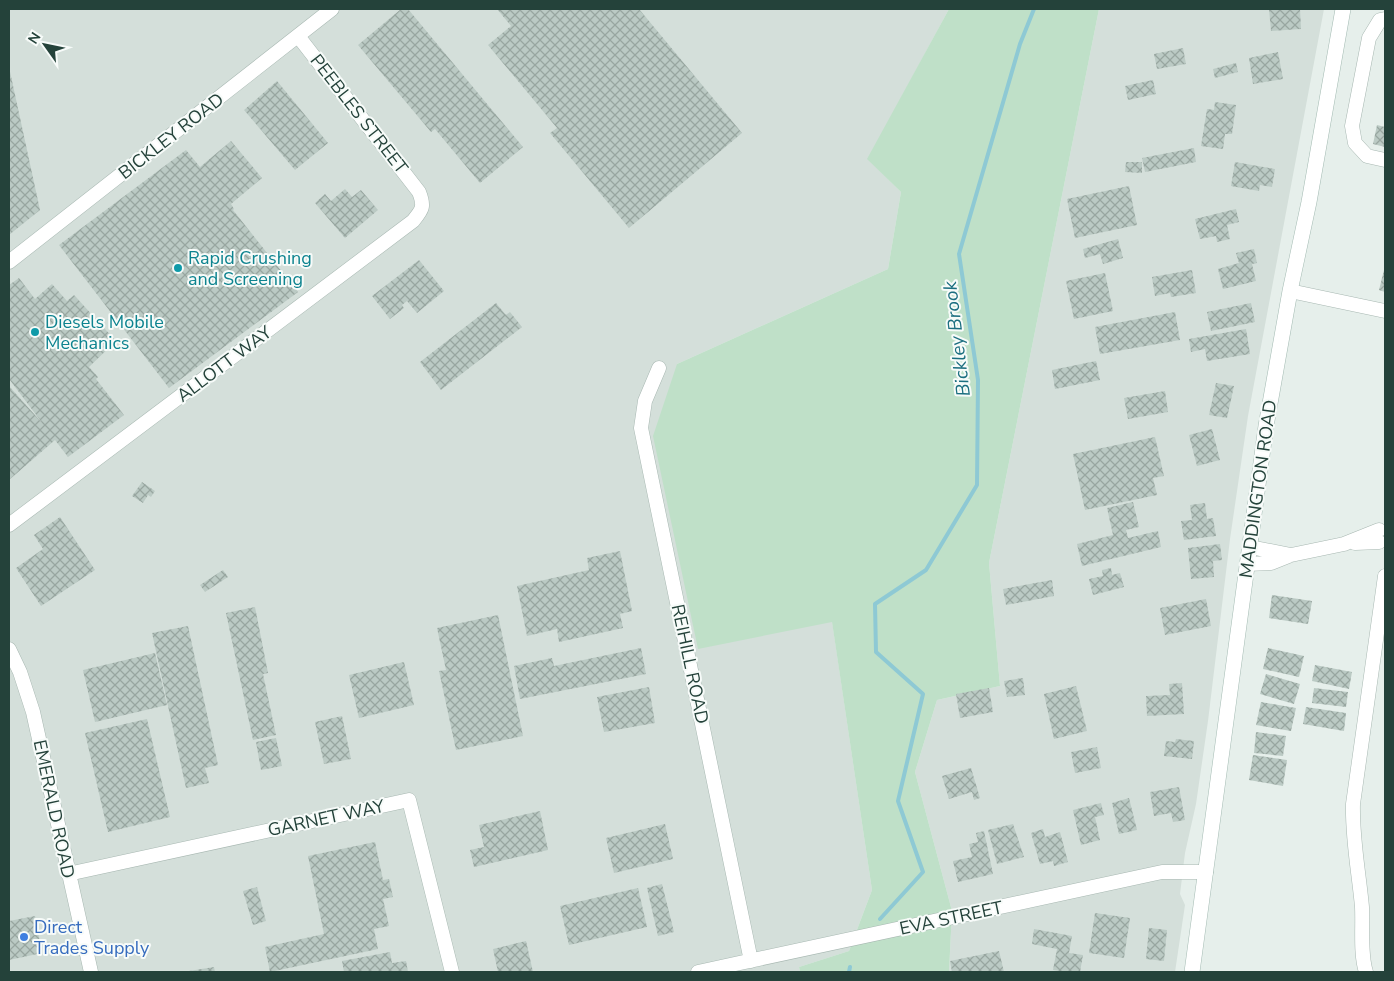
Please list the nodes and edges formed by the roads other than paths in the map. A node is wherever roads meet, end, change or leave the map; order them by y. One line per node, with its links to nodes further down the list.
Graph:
1 (332, 9): 4 (street, BICKLEY ROAD)
2 (1343, 9): 8 (main road, MADDINGTON ROAD)
3 (1385, 19): 5 (street)
4 (298, 36): 6 (street, PEEBLES STREET); 7 (street, BICKLEY ROAD)
5 (1385, 160)
6 (419, 192): 11 (street, ALLOTT WAY)
7 (9, 262)
8 (1290, 291): 9 (street); 13 (main road, MADDINGTON ROAD)
9 (1385, 311)
10 (659, 368): 20 (street, REIHILL ROAD)
11 (9, 525)
12 (1383, 531): 14 (street)
13 (1250, 547): 14 (street); 15 (main road, MADDINGTON ROAD)
14 (1291, 555): 15 (street)
15 (1247, 564): 18 (main road, MADDINGTON ROAD)
16 (1385, 582): 25 (street)
17 (9, 649): 19 (street, EMERALD ROAD)
18 (1206, 872): 20 (street, EVA STREET); 24 (main road, MADDINGTON ROAD)
19 (68, 874): 21 (street, EMERALD ROAD); 22 (street, GARNET WAY)
20 (751, 961): 23 (street, EVA STREET)
21 (91, 972)
22 (452, 972)
23 (698, 972)
24 (1192, 972)
25 (1366, 972)

